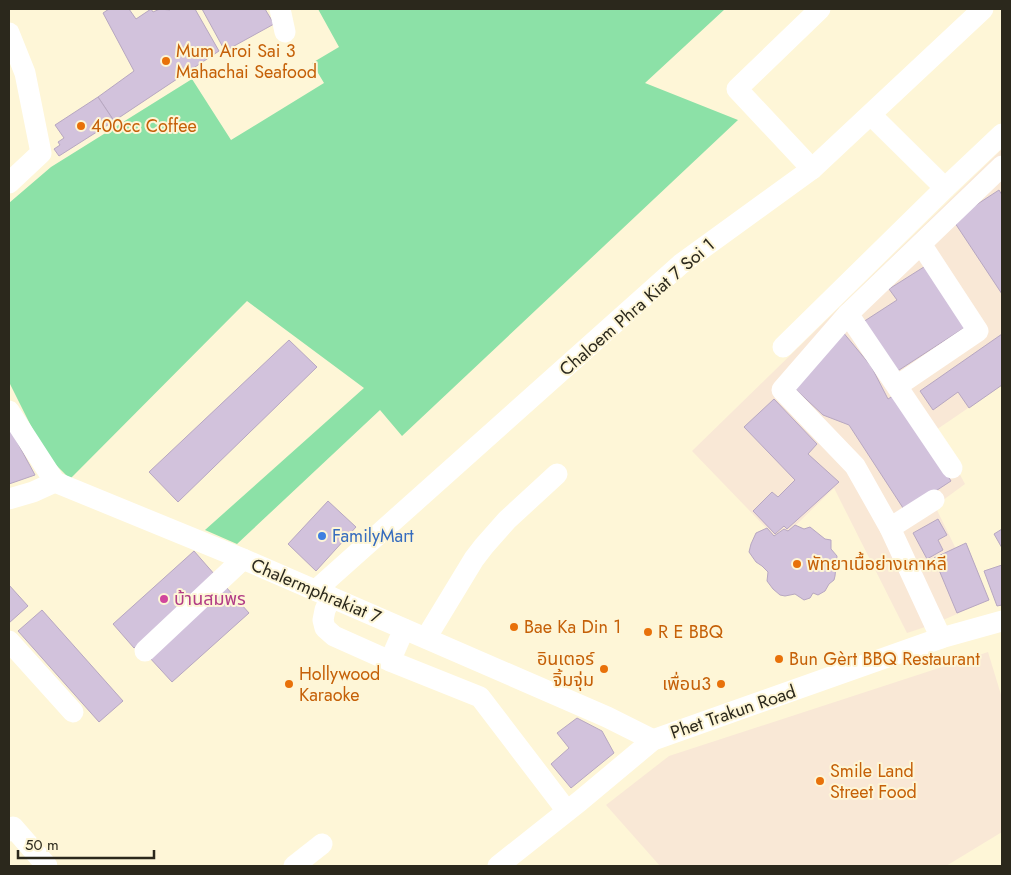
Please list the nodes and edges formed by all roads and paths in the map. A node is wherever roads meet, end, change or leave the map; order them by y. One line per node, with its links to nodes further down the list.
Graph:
1 (280, 9): 4 (street)
2 (820, 9): 9 (street)
3 (984, 9): 6 (street, Chaloem Phra Kiat 7 Soi 1)
4 (284, 32)
5 (9, 34): 10 (street)
6 (871, 115): 9 (street, Chaloem Phra Kiat 7 Soi 1); 11 (street)
7 (1002, 134): 11 (street)
8 (1002, 166): 12 (street)
9 (812, 169): 24 (street, Chaloem Phra Kiat 7 Soi 1)
10 (9, 183)
11 (945, 188): 14 (street)
12 (921, 244): 13 (street); 15 (street)
13 (848, 314): 15 (street); 22 (street)
14 (783, 347)
15 (897, 386): 17 (street)
16 (9, 411): 19 (street)
17 (952, 468)
18 (557, 474): 27 (street)
19 (55, 482): 20 (street); 23 (street, Chalermphrakiat 7)
20 (9, 499)
21 (934, 500): 22 (street)
22 (890, 528): 28 (street)
23 (243, 559): 24 (street, Chalermphrakiat 7); 30 (street)
24 (324, 594): 26 (street, Chalermphrakiat 7); 31 (street)
25 (1002, 621): 28 (street, Phet Trakun Road)
26 (404, 629): 27 (street, Chalermphrakiat 7); 31 (street)
27 (426, 638): 33 (street, Chalermphrakiat 7)
28 (940, 638): 33 (street, Phet Trakun Road)
29 (9, 641): 32 (street)
30 (145, 651)
31 (390, 661): 34 (street)
32 (73, 712)
33 (653, 740): 34 (street, Phet Trakun Road)
34 (567, 811): 39 (street, Phet Trakun Road)
35 (9, 831): 37 (street)
36 (322, 844): 38 (street)
37 (47, 866)
38 (294, 866)
39 (498, 866)

